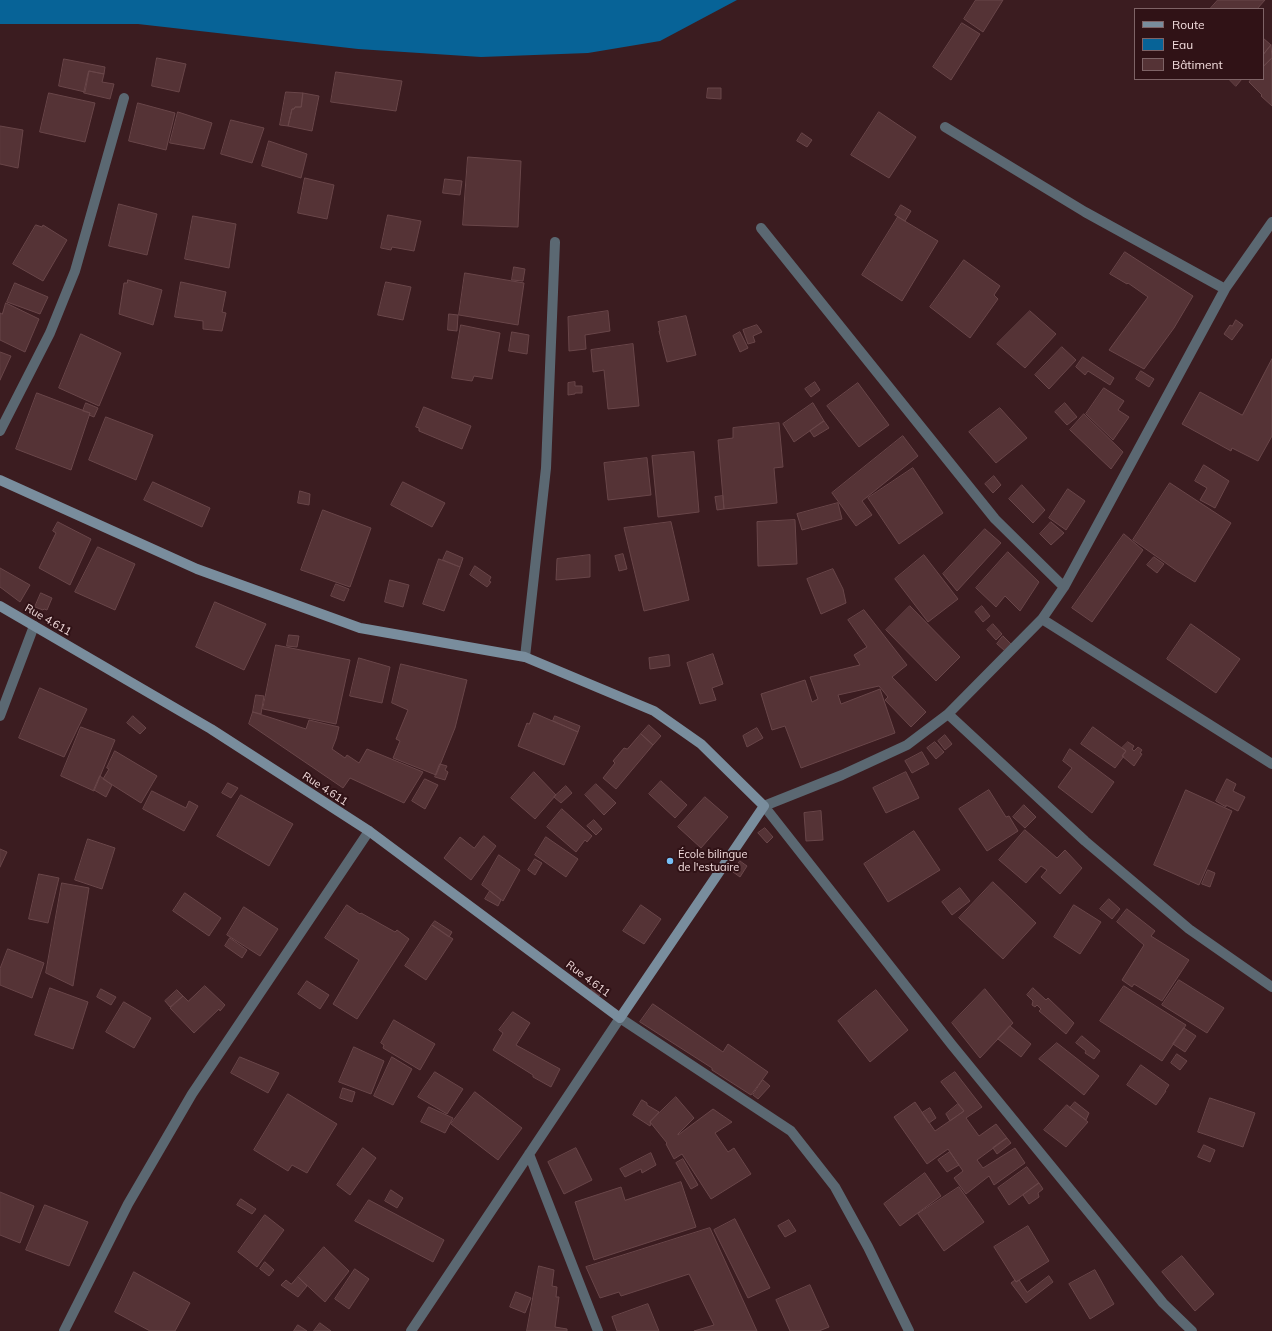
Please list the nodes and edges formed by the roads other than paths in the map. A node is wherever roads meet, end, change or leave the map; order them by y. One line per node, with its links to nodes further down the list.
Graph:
1 (124, 98): 7 (street)
2 (945, 127): 6 (street)
3 (1272, 222): 6 (street)
4 (761, 228): 9 (street)
5 (554, 242): 13 (street)
6 (1225, 289): 9 (street)
7 (0, 431)
8 (0, 480): 13 (street)
9 (1064, 587): 11 (street)
10 (0, 606): 12 (street, Rue 4.611)
11 (1042, 619): 14 (street); 16 (street)
12 (34, 626): 15 (street); 18 (street, Rue 4.611)
13 (525, 657): 17 (street)
14 (948, 714): 17 (street); 19 (street)
15 (0, 716)
16 (1272, 764)
17 (764, 806): 20 (street); 26 (street)
18 (369, 831): 20 (street, Rue 4.611); 22 (street)
19 (1272, 987)
20 (620, 1018): 21 (street); 25 (street)
21 (529, 1154): 23 (street); 24 (street)
22 (64, 1331)
23 (411, 1331)
24 (598, 1331)
25 (909, 1331)
26 (1192, 1331)

